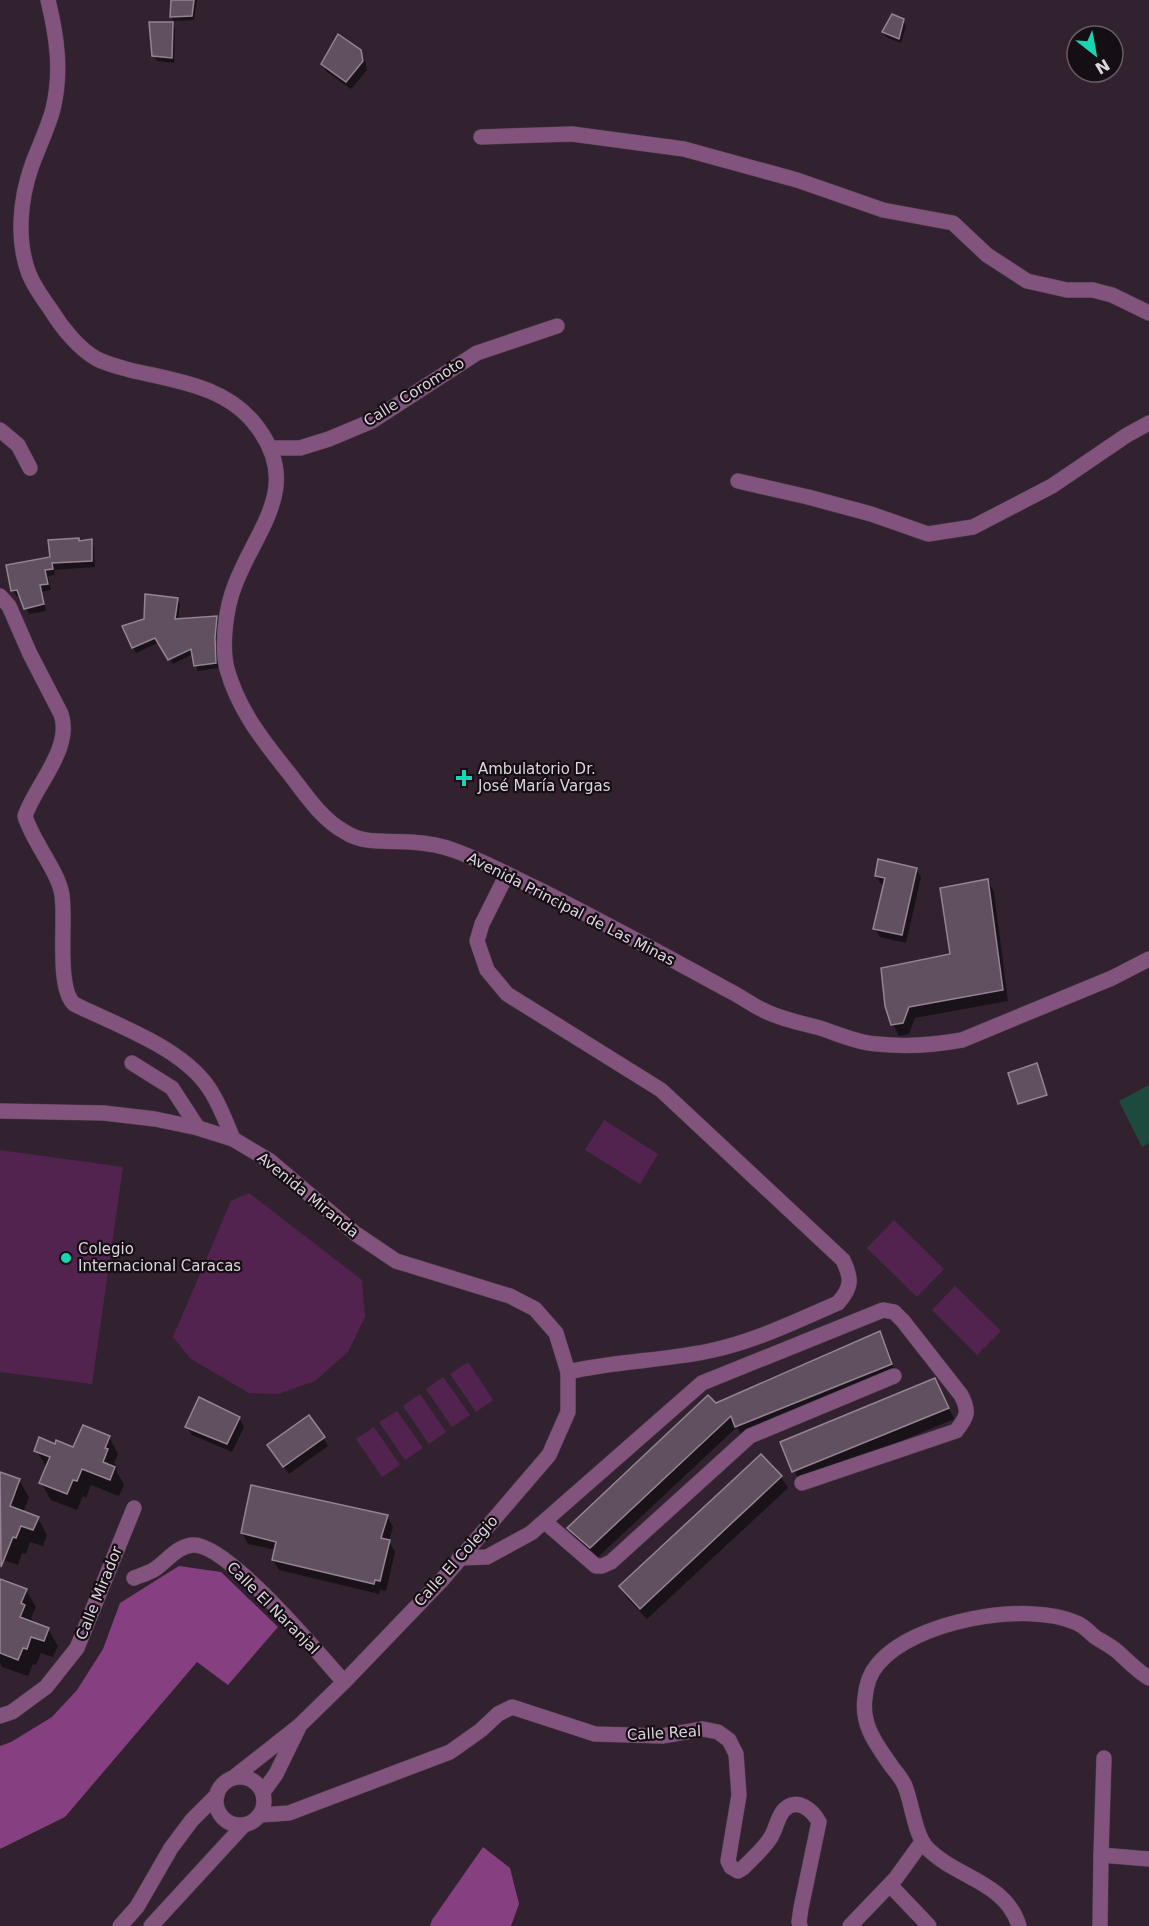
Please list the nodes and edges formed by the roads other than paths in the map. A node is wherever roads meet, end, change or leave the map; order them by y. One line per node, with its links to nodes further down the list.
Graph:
1 (48, 0): 7 (street, Avenida Principal de Las Minas)
2 (481, 137): 3 (street)
3 (1149, 313)
4 (557, 326): 7 (street, Calle Coromoto)
5 (1149, 423): 9 (street)
6 (0, 430): 8 (street)
7 (270, 448): 11 (street, Avenida Principal de Las Minas)
8 (30, 468)
9 (738, 481)
10 (0, 596): 16 (street)
11 (507, 874): 12 (street, Avenida Principal de Las Minas); 17 (street)
12 (1149, 959)
13 (132, 1063): 15 (street)
14 (0, 1112): 15 (street, Avenida Miranda)
15 (198, 1128): 16 (street, Avenida Miranda)
16 (233, 1139): 17 (street, Avenida Miranda)
17 (568, 1372): 22 (street, Calle El Colegio)
18 (894, 1376): 21 (street)
19 (801, 1483): 21 (street)
20 (134, 1508): 26 (street, Calle Mirador)
21 (545, 1522): 22 (street)
22 (459, 1558): 25 (street, Calle El Colegio)
23 (134, 1578): 25 (street, Calle El Naranjal)
24 (1149, 1678): 34 (street)
25 (344, 1682): 27 (street, Calle El Colegio)
26 (0, 1716)
27 (298, 1726): 29 (street, Calle El Colegio); 30 (street, Calle El Colegio)
28 (1104, 1758): 35 (street)
29 (233, 1778): 30 (street); 31 (street, Calle El Colegio)
30 (263, 1792): 32 (street, Calle El Colegio)
31 (217, 1795): 33 (street); 38 (street, Calle El Colegio)
32 (260, 1815): 33 (street); 40 (street, Calle Real)
33 (243, 1826): 39 (street)
34 (922, 1842): 37 (street); 43 (street)
35 (1101, 1855): 36 (street); 44 (street)
36 (1149, 1859)
37 (890, 1885): 41 (street); 42 (street)
38 (120, 1926)
39 (151, 1926)
40 (800, 1926)
41 (850, 1926)
42 (929, 1926)
43 (1019, 1926)
44 (1100, 1926)

